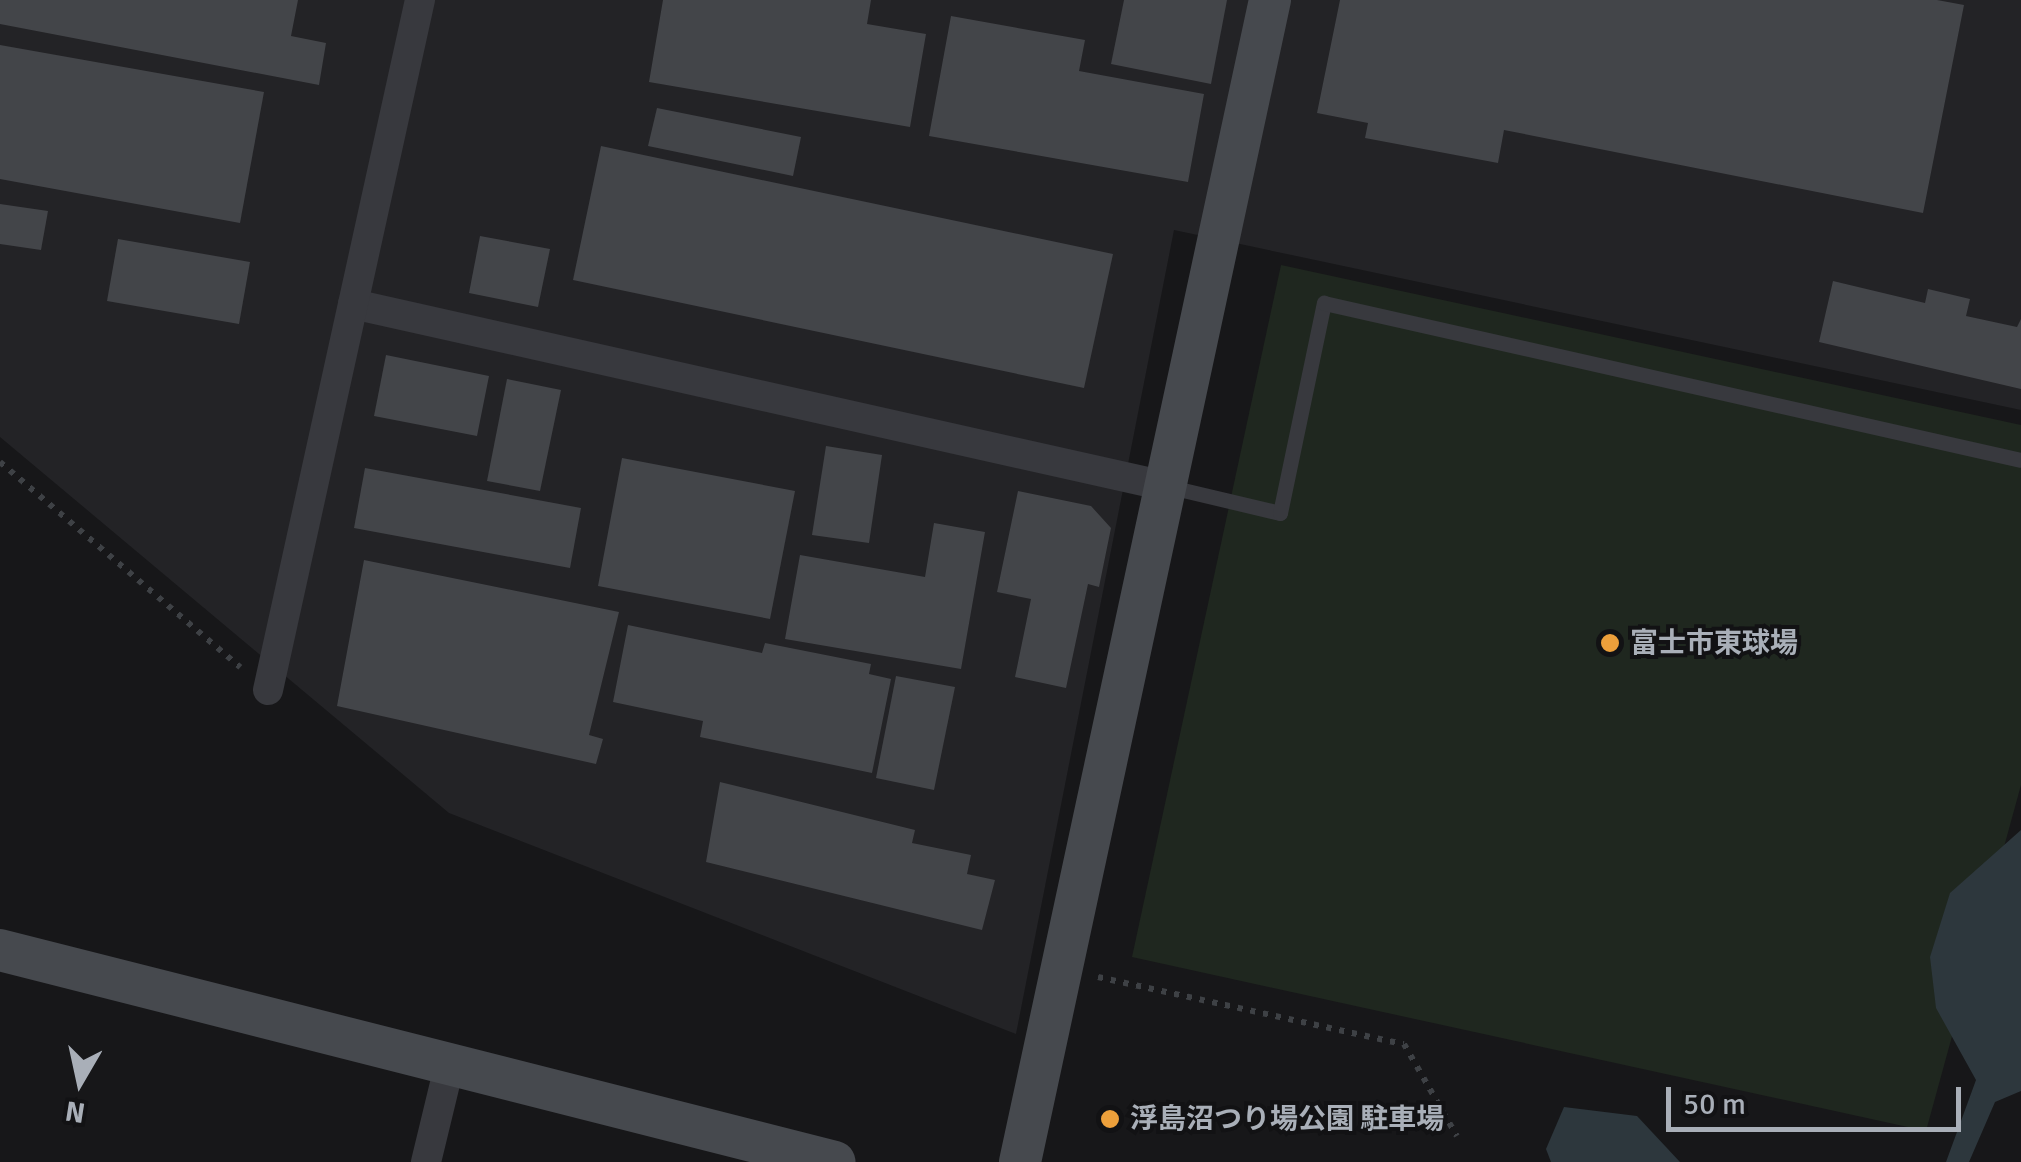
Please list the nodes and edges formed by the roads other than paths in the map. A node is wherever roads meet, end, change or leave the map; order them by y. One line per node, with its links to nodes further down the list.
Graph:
1 (420, 0): 3 (street)
2 (1270, 0): 5 (street)
3 (353, 304): 5 (street); 6 (street)
4 (2021, 460): 5 (lane)
5 (1166, 486): 11 (street)
6 (268, 690)
7 (0, 950): 8 (street)
8 (450, 1063): 9 (street); 10 (street)
9 (426, 1162)
10 (835, 1162)
11 (1020, 1162)

